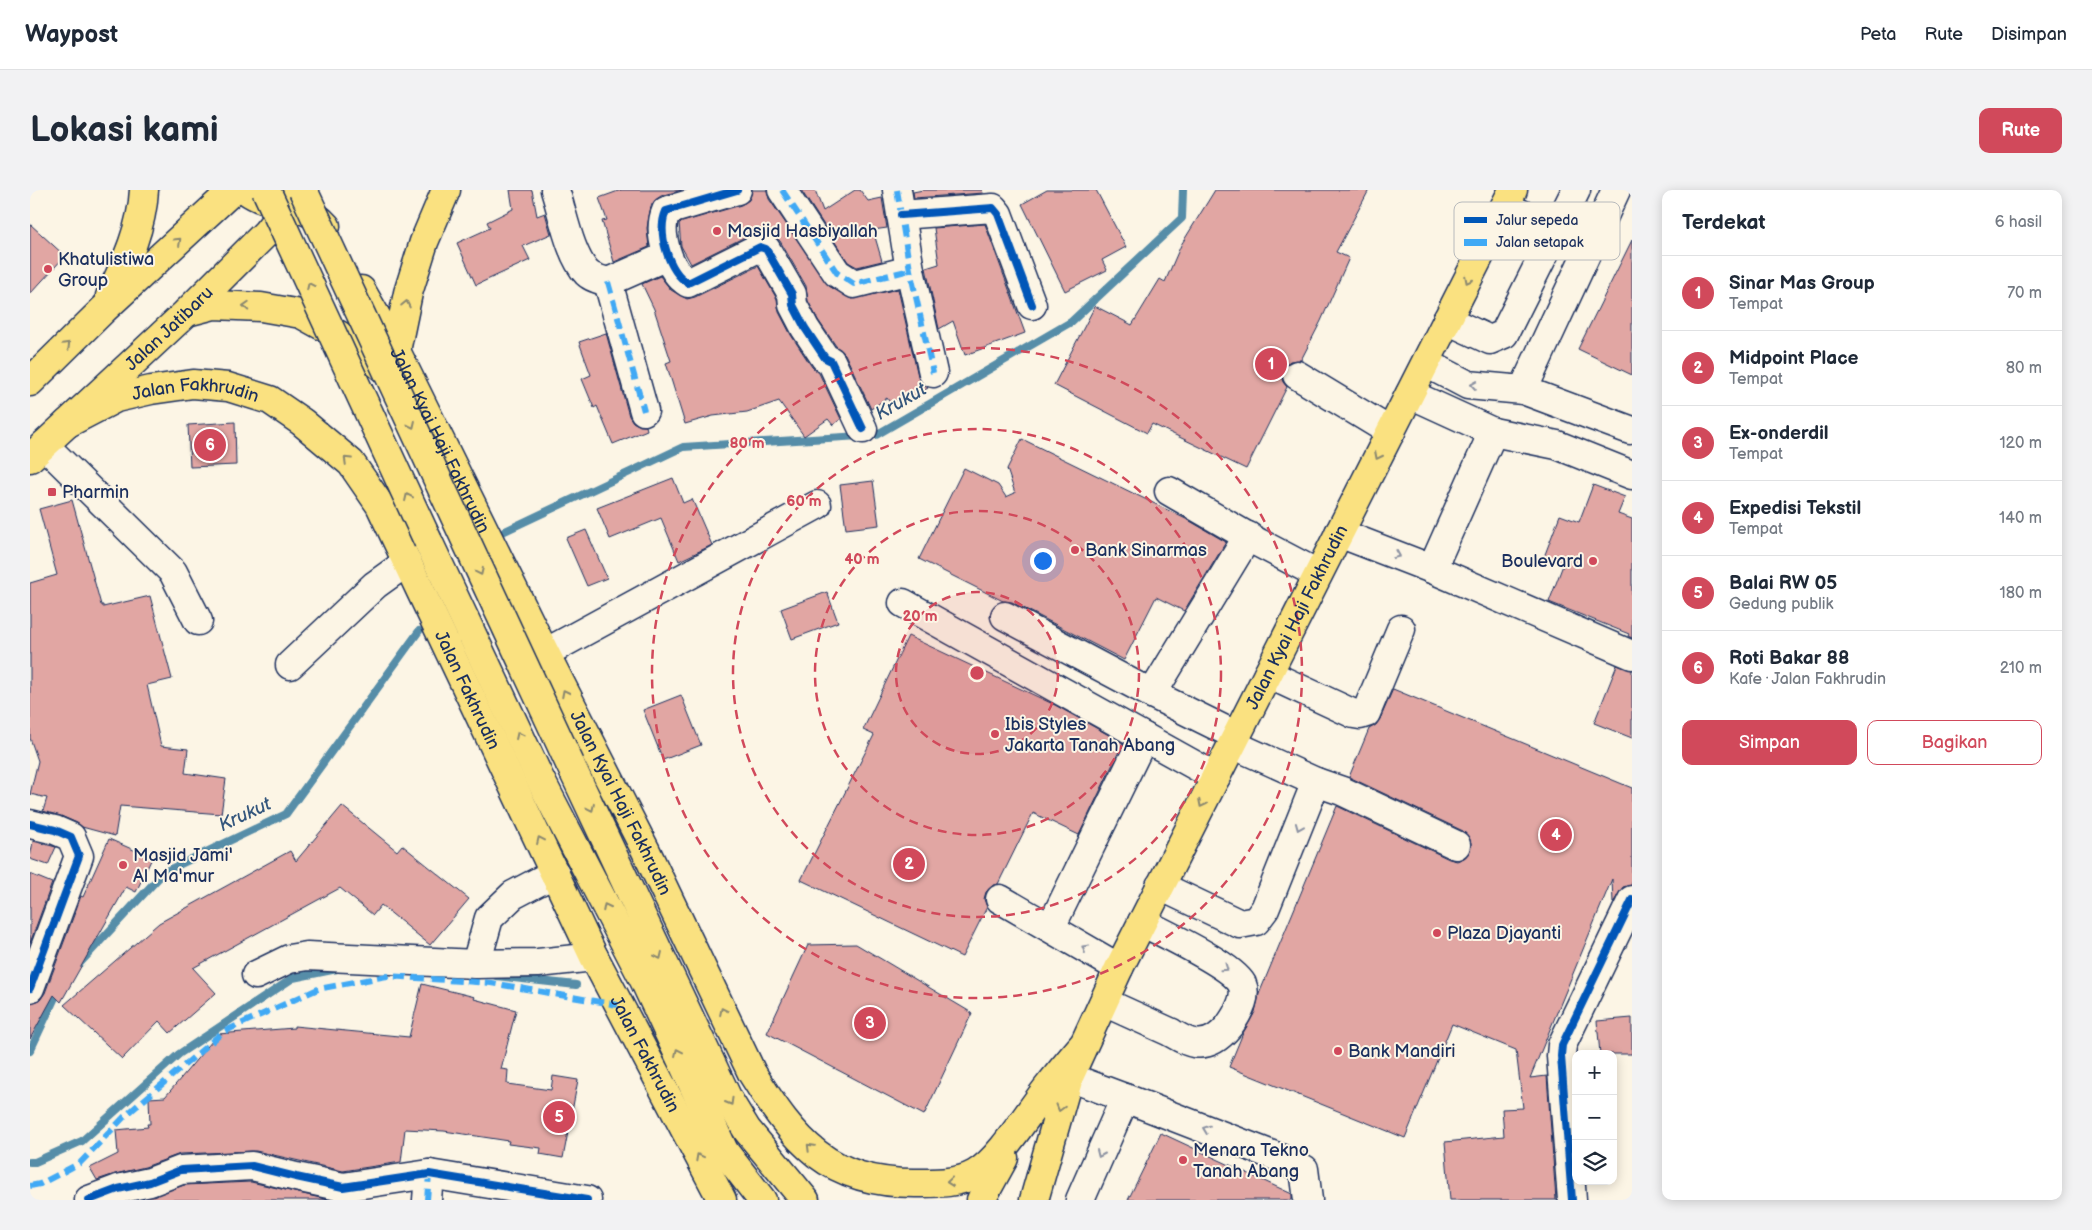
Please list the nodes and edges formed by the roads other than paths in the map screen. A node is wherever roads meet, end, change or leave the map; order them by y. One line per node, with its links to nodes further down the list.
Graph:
1 (144, 190): 26 (main road)
2 (233, 190): 26 (main road, one-way to 2)
3 (242, 190): 16 (main road)
4 (246, 190): 12 (main road, Jalan Kyai Haji Fakhrudin)
5 (266, 190): 83 (main road, Jalan Fakhrudin, one-way to 5, bridge)
6 (446, 190): 29 (main road, one-way to 6)
7 (555, 190): 23 (street)
8 (737, 190): 17 (street)
9 (782, 190): 22 (street)
10 (1576, 190): 13 (street)
11 (1616, 190): 14 (street)
12 (296, 195): 16 (main road, Jalan Jatibaru); 29 (main road, Jalan Kyai Haji Fakhrudin); 91 (main road, one-way to 91, bridge)
13 (1570, 202)
14 (1611, 202)
15 (899, 203): 22 (street); 24 (street)
16 (266, 233): 27 (main road, Jalan Jatibaru)
17 (667, 256): 23 (street); 39 (street)
18 (1478, 260): 28 (main road, Jalan Kyai Haji Fakhrudin, one-way to 28)
19 (1541, 260): 21 (street)
20 (1584, 260): 25 (street)
21 (1538, 266): 25 (street); 28 (street)
22 (910, 270): 31 (street)
23 (608, 282): 37 (street)
24 (1032, 306)
25 (1562, 308): 34 (street)
26 (104, 309): 33 (main road, one-way to 26)
27 (187, 312): 36 (main road, one-way to 27); 38 (main road, Jalan Jatibaru)
28 (1448, 320): 30 (main road, Jalan Kyai Haji Fakhrudin)
29 (396, 351): 36 (main road, Jalan Kyai Haji Fakhrudin)
30 (1426, 363): 34 (street, one-way to 30); 35 (main road, Jalan Kyai Haji Fakhrudin)
31 (933, 373)
32 (1297, 375): 41 (street)
33 (31, 379)
34 (1523, 390): 40 (street)
35 (1410, 394): 41 (main road, Jalan Kyai Haji Fakhrudin); 42 (street)
36 (421, 403): 56 (main road, Jalan Kyai Haji Fakhrudin)
37 (644, 411)
38 (68, 423): 43 (main road, Jalan Jatibaru); 49 (main road, Jalan Fakhrudin, one-way to 38)
39 (863, 429)
40 (1630, 430)
41 (1391, 432): 47 (main road, Jalan Kyai Haji Fakhrudin, one-way to 47)
42 (1493, 432): 44 (street); 50 (street)
43 (37, 451): 54 (street)
44 (1632, 475)
45 (1169, 491): 48 (street)
46 (817, 505): 56 (street)
47 (1339, 532): 50 (street, one-way to 50); 51 (main road, Jalan Kyai Haji Fakhrudin)
48 (1248, 536): 51 (street); 60 (street)
49 (407, 562): 58 (street); 67 (main road, Jalan Fakhrudin, one-way to 49)
50 (1432, 569): 57 (street)
51 (1318, 574): 59 (main road, Jalan Kyai Haji Fakhrudin)
52 (903, 603): 61 (street)
53 (1005, 616): 60 (street)
54 (198, 621)
55 (1402, 629): 59 (street)
56 (545, 653): 82 (main road, Jalan Kyai Haji Fakhrudin, one-way to 56)
57 (1632, 656)
58 (290, 665)
59 (1268, 674): 62 (main road, Jalan Kyai Haji Fakhrudin)
60 (1152, 694): 62 (street)
61 (1144, 737): 63 (street); 72 (street)
62 (1234, 740): 63 (main road, Jalan Kyai Haji Fakhrudin); 64 (street)
63 (1216, 777): 68 (main road, Jalan Kyai Haji Fakhrudin, one-way to 68)
64 (1316, 782): 66 (street); 68 (street, one-way to 68)
65 (30, 824): 77 (street)
66 (1456, 844)
67 (555, 873): 73 (main road, Jalan Fakhrudin); 74 (street)
68 (1160, 886): 71 (main road, Jalan Kyai Haji Fakhrudin)
69 (1000, 899): 72 (street)
70 (1632, 900): 95 (street)
71 (1142, 922): 75 (main road, Jalan Kyai Haji Fakhrudin); 78 (street, one-way to 78)
72 (1051, 927): 75 (street, one-way to 72)
73 (594, 957): 74 (street); 88 (main road, Jalan Fakhrudin, one-way to 73)
74 (476, 964): 76 (street)
75 (1119, 968): 78 (main road, Jalan Kyai Haji Fakhrudin)
76 (256, 975)
77 (30, 988)
78 (1104, 1002): 79 (main road, Jalan Kyai Haji Fakhrudin)
79 (1082, 1046): 80 (main road, Jalan Kyai Haji Fakhrudin); 82 (main road, Jalan Kyai Haji Fakhrudin)
80 (1069, 1077): 81 (street); 85 (main road, Jalan Kyai Haji Fakhrudin, one-way to 85)
81 (1125, 1098): 93 (street, one-way to 93); 94 (street, one-way to 81)
82 (1025, 1119): 92 (main road)
83 (724, 1152): 89 (main road); 90 (main road, Jalan Fakhrudin)
84 (428, 1187): 86 (street); 87 (street)
85 (1039, 1197)
86 (96, 1199)
87 (587, 1200)
88 (722, 1200)
89 (751, 1200)
90 (762, 1200)
91 (805, 1200)
92 (981, 1200)
93 (1080, 1200)
94 (1308, 1200)
95 (1572, 1200)

